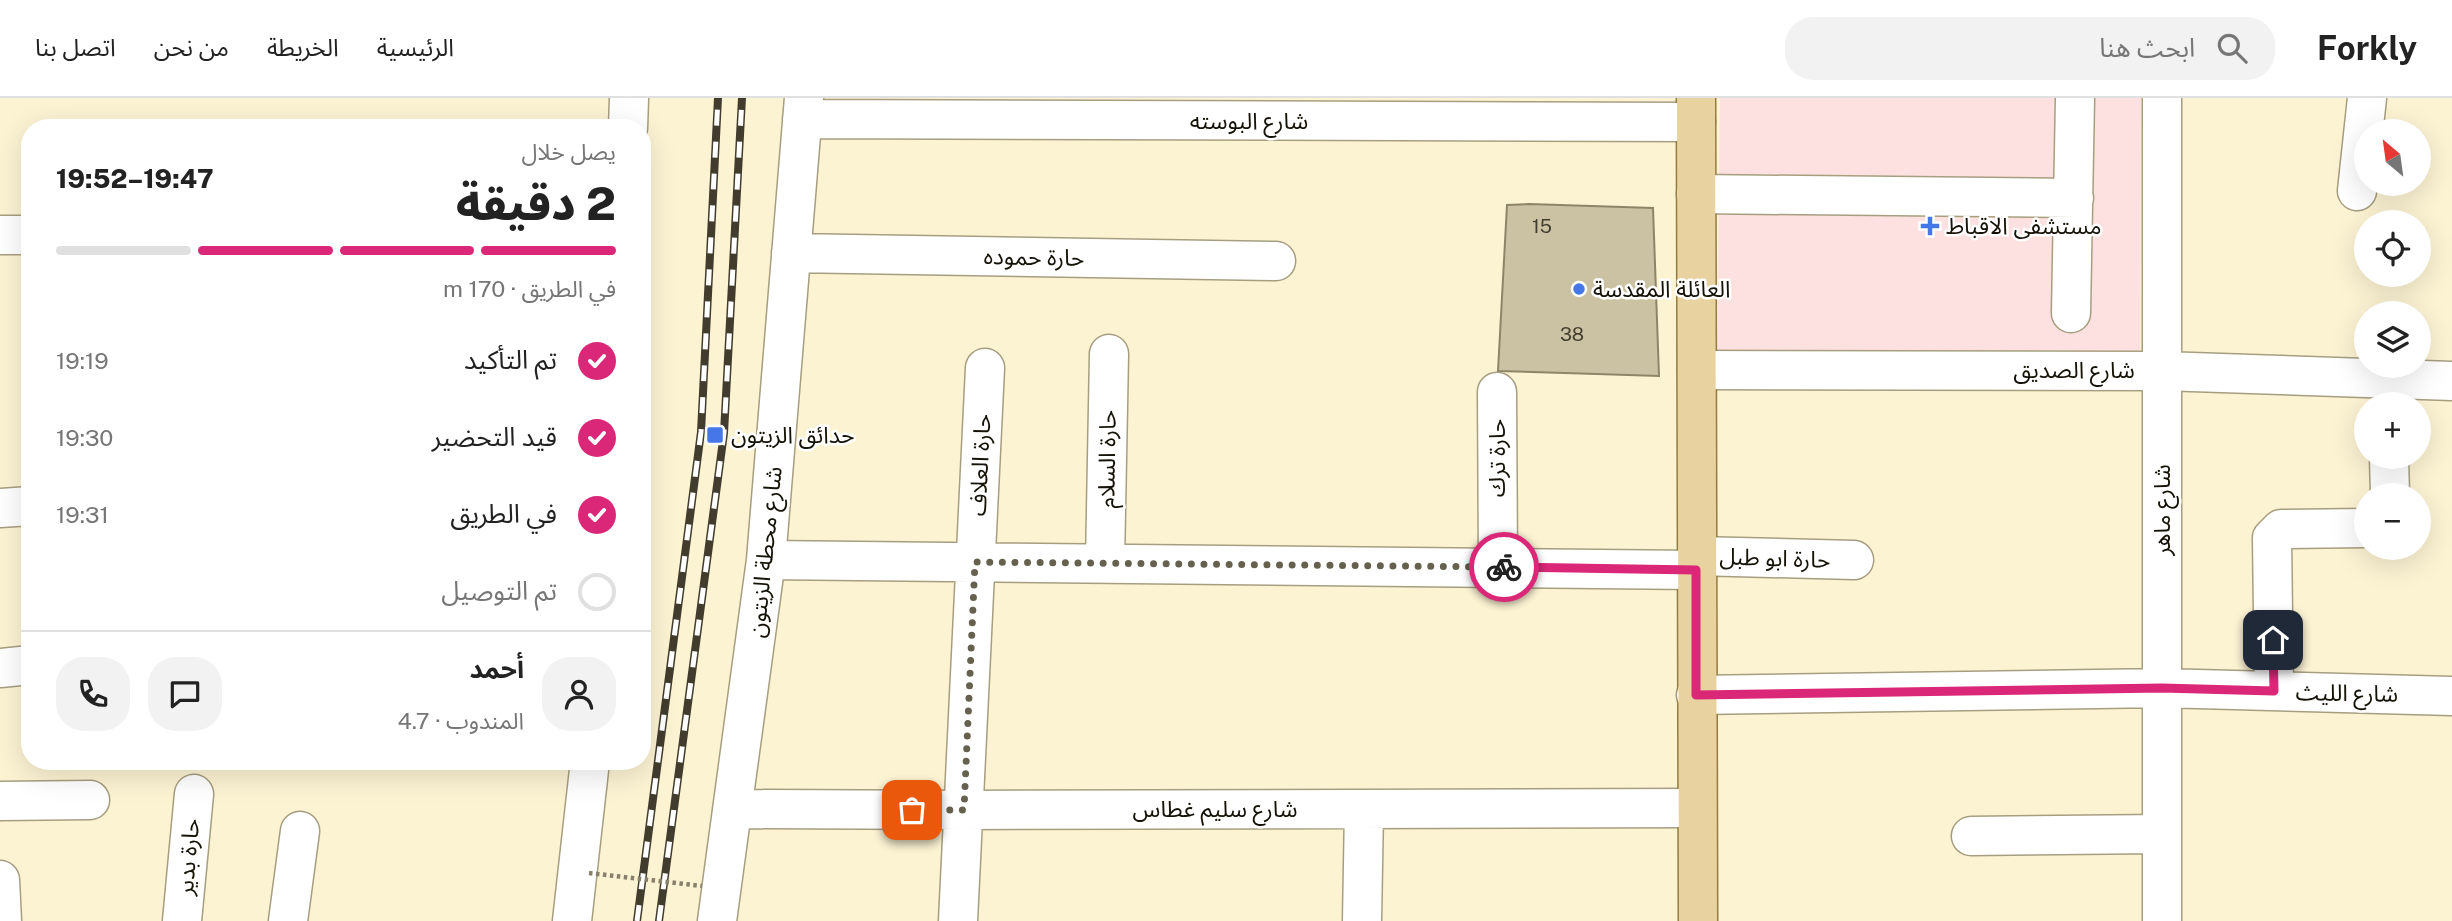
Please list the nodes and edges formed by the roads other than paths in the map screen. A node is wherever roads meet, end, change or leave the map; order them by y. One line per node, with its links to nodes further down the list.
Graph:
1 (629, 98): 9 (street)
2 (2075, 98): 12 (street)
3 (2162, 98): 21 (street, شارع ماهر)
4 (2367, 98): 10 (street)
5 (803, 109): 6 (street, شارع البوسته); 15 (street, شارع محطة الزيتون)
6 (1127, 109): 7 (street, شارع البوسته)
7 (1276, 109): 8 (street, شارع البوسته)
8 (1696, 110): 11 (main road)
9 (628, 119)
10 (2365, 119)
11 (1696, 194): 12 (street); 20 (main road)
12 (2074, 198): 17 (street)
13 (0, 235): 14 (street)
14 (21, 235)
15 (791, 253): 16 (street, حارة حموده); 28 (street, شارع محطة الزيتون)
16 (1276, 261)
17 (2071, 313)
18 (1109, 354): 32 (street, حارة السلام)
19 (985, 368): 30 (street, حارة العلاف)
20 (1697, 369): 21 (street, شارع الصديق); 31 (main road)
21 (2162, 371): 23 (street, شارع الصديق); 36 (street, شارع ماهر)
22 (2452, 381): 23 (street, شارع الصديق)
23 (2387, 391)
24 (1497, 392): 33 (street, حارة ترك)
25 (21, 507): 26 (street)
26 (0, 508)
27 (2354, 528): 37 (street)
28 (766, 560): 30 (street, حارة ابو طبل); 44 (street, شارع محطة الزيتون)
29 (1854, 560): 31 (street, حارة ابو طبل)
30 (975, 562): 32 (street, حارة ابو طبل); 47 (street, حارة العلاف)
31 (1696, 563): 33 (street, حارة ابو طبل); 38 (main road)
32 (1105, 564): 33 (street, حارة ابو طبل)
33 (1498, 567)
34 (21, 666): 35 (street)
35 (0, 668)
36 (2162, 688): 37 (street, شارع الليث); 38 (street, شارع الليث); 49 (street, شارع ماهر)
37 (2274, 691): 39 (street, شارع الليث)
38 (1696, 695): 46 (main road)
39 (2452, 696)
40 (589, 770): 55 (street)
41 (194, 794): 53 (street, حارة بدير)
42 (90, 800): 43 (street)
43 (0, 801)
44 (734, 808): 47 (street, شارع سليم غطاس); 56 (street, شارع محطة الزيتون)
45 (1364, 808): 46 (street, شارع سليم غطاس); 47 (street, شارع سليم غطاس); 58 (street)
46 (1697, 808): 59 (main road)
47 (964, 810): 57 (street, حارة العلاف)
48 (300, 831): 54 (street)
49 (2162, 834): 50 (street); 60 (street, شارع ماهر)
50 (1971, 836)
51 (0, 880): 52 (street)
52 (2, 921)
53 (182, 921)
54 (288, 921)
55 (572, 921)
56 (717, 921)
57 (958, 921)
58 (1363, 921)
59 (1698, 921)
60 (2162, 921)

